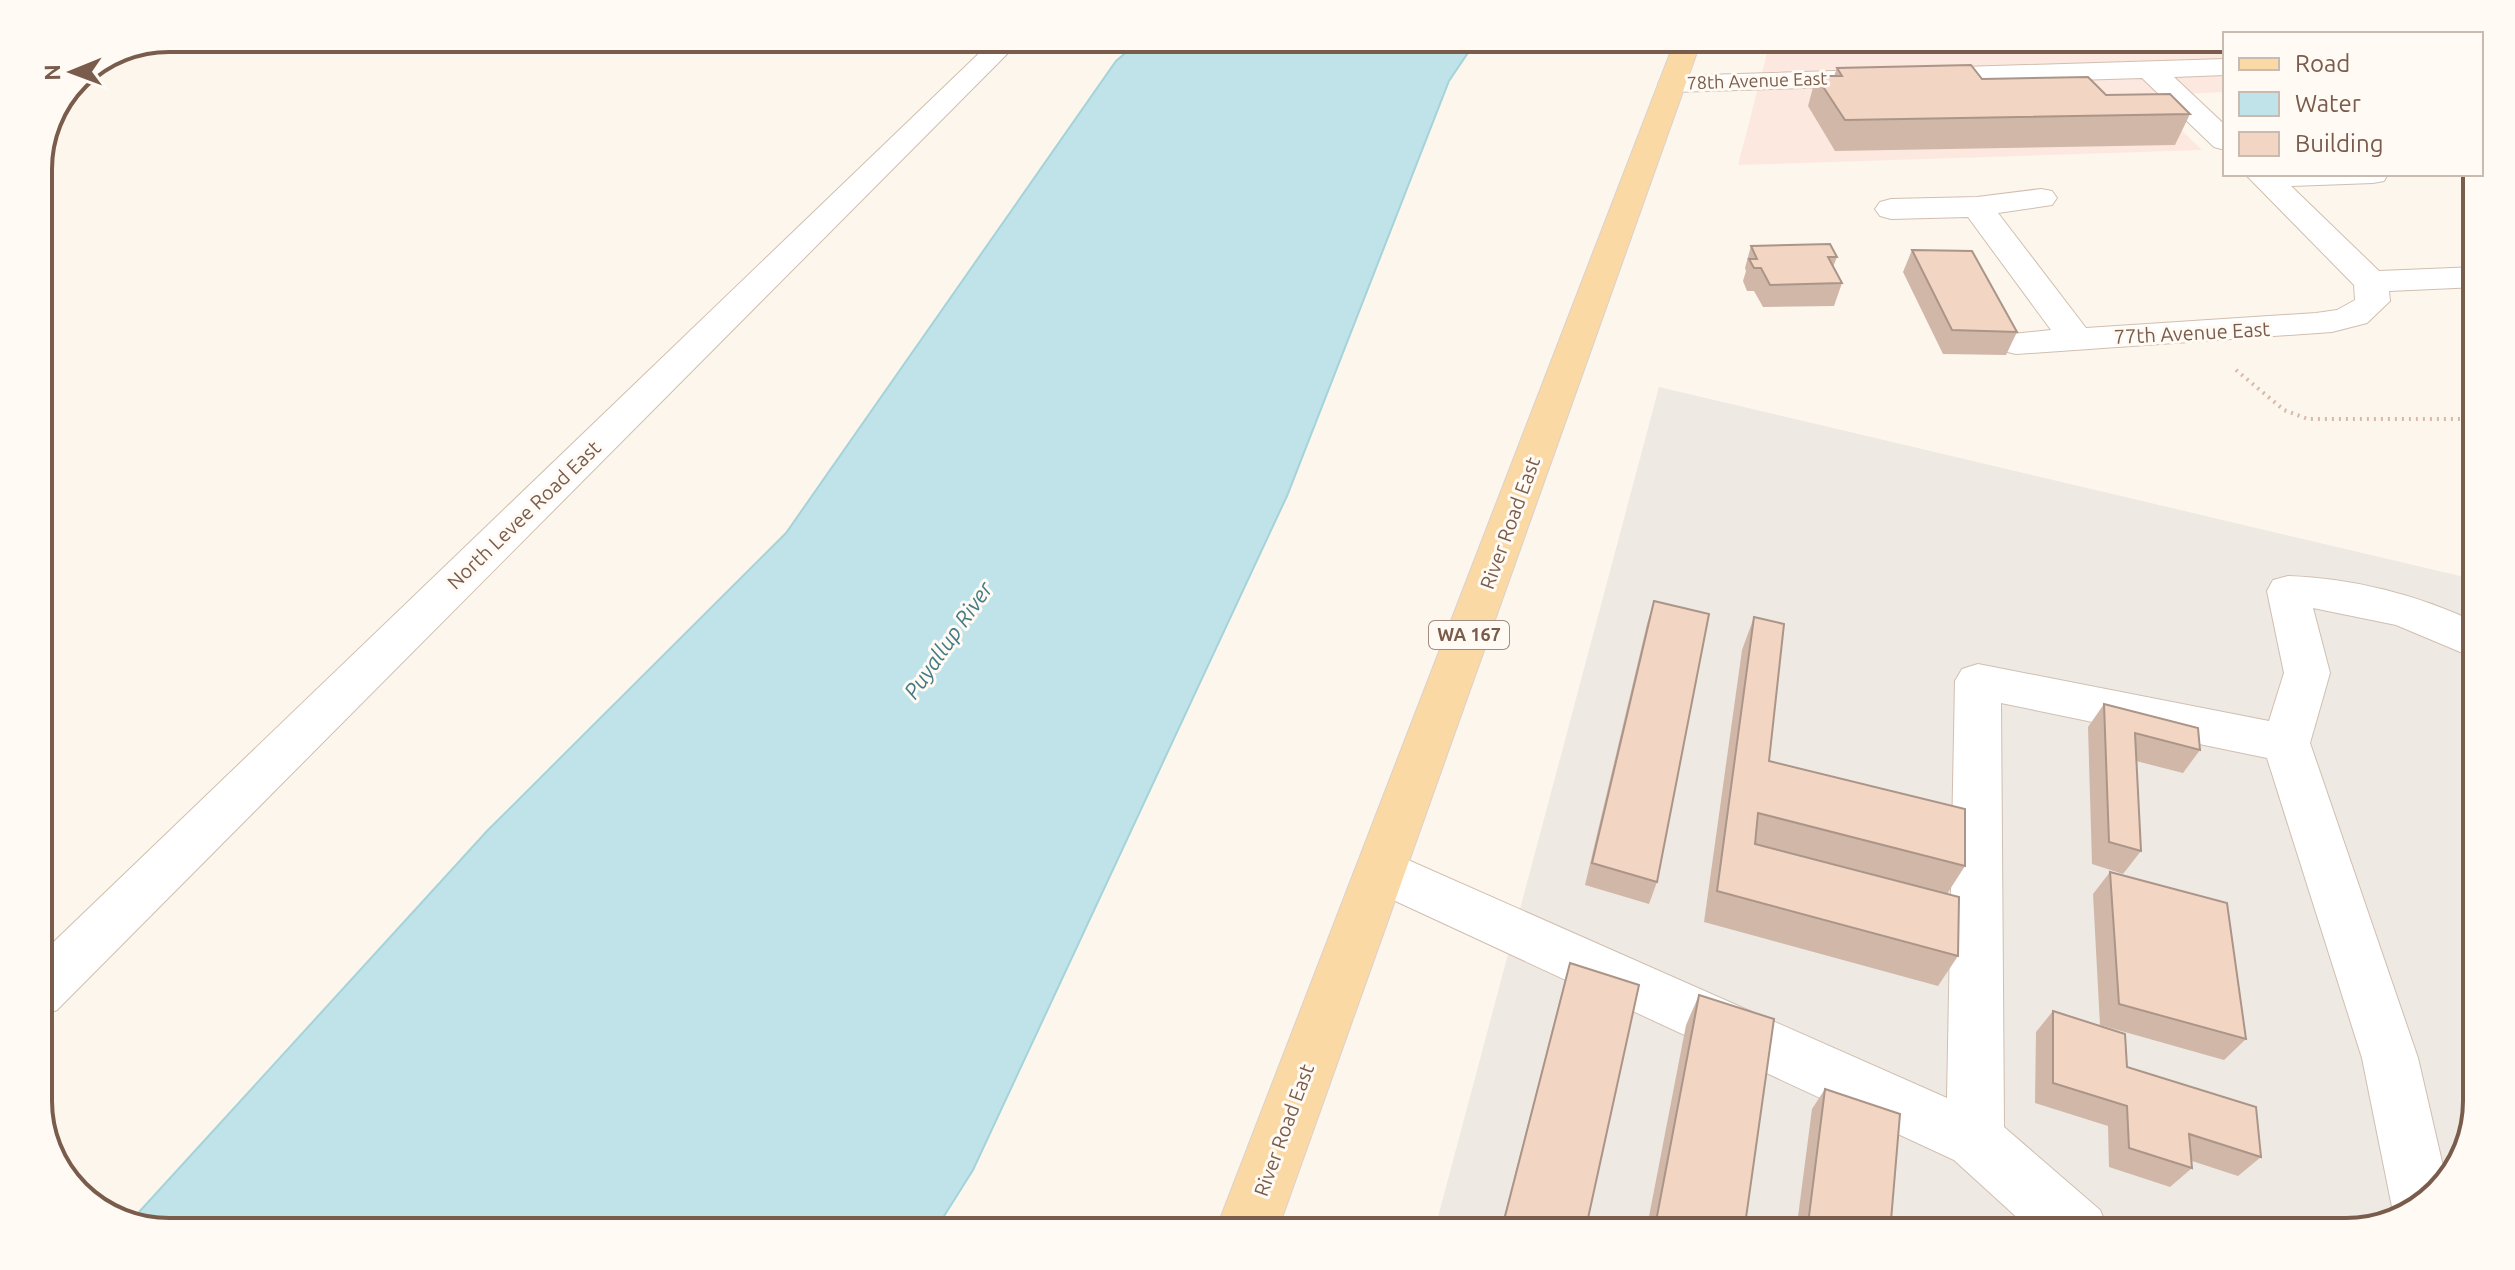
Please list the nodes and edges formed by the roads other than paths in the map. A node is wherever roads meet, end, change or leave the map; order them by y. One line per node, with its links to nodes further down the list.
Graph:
1 (996, 52): 18 (street, North Levee Road East)
2 (1684, 52): 5 (main road, River Road East / WA 167)
3 (2223, 66): 4 (street, 78th Avenue East)
4 (2149, 69): 5 (street, 78th Avenue East); 6 (street)
5 (1672, 84): 17 (main road, River Road East / WA 167)
6 (2223, 139)
7 (2262, 176): 12 (street)
8 (2041, 198): 9 (street)
9 (1977, 207): 10 (street); 13 (street)
10 (1891, 209)
11 (2463, 279): 12 (street, 77th Avenue East)
12 (2368, 296): 13 (street, 77th Avenue East)
13 (2076, 339): 14 (street, 77th Avenue East)
14 (2016, 343)
15 (2463, 634): 16 (street)
16 (2286, 743): 19 (street); 20 (street)
17 (1381, 871): 19 (street); 21 (main road, River Road East / WA 167)
18 (52, 979)
19 (1975, 1140): 22 (street)
20 (2419, 1192)
21 (1251, 1218)
22 (2062, 1218)

